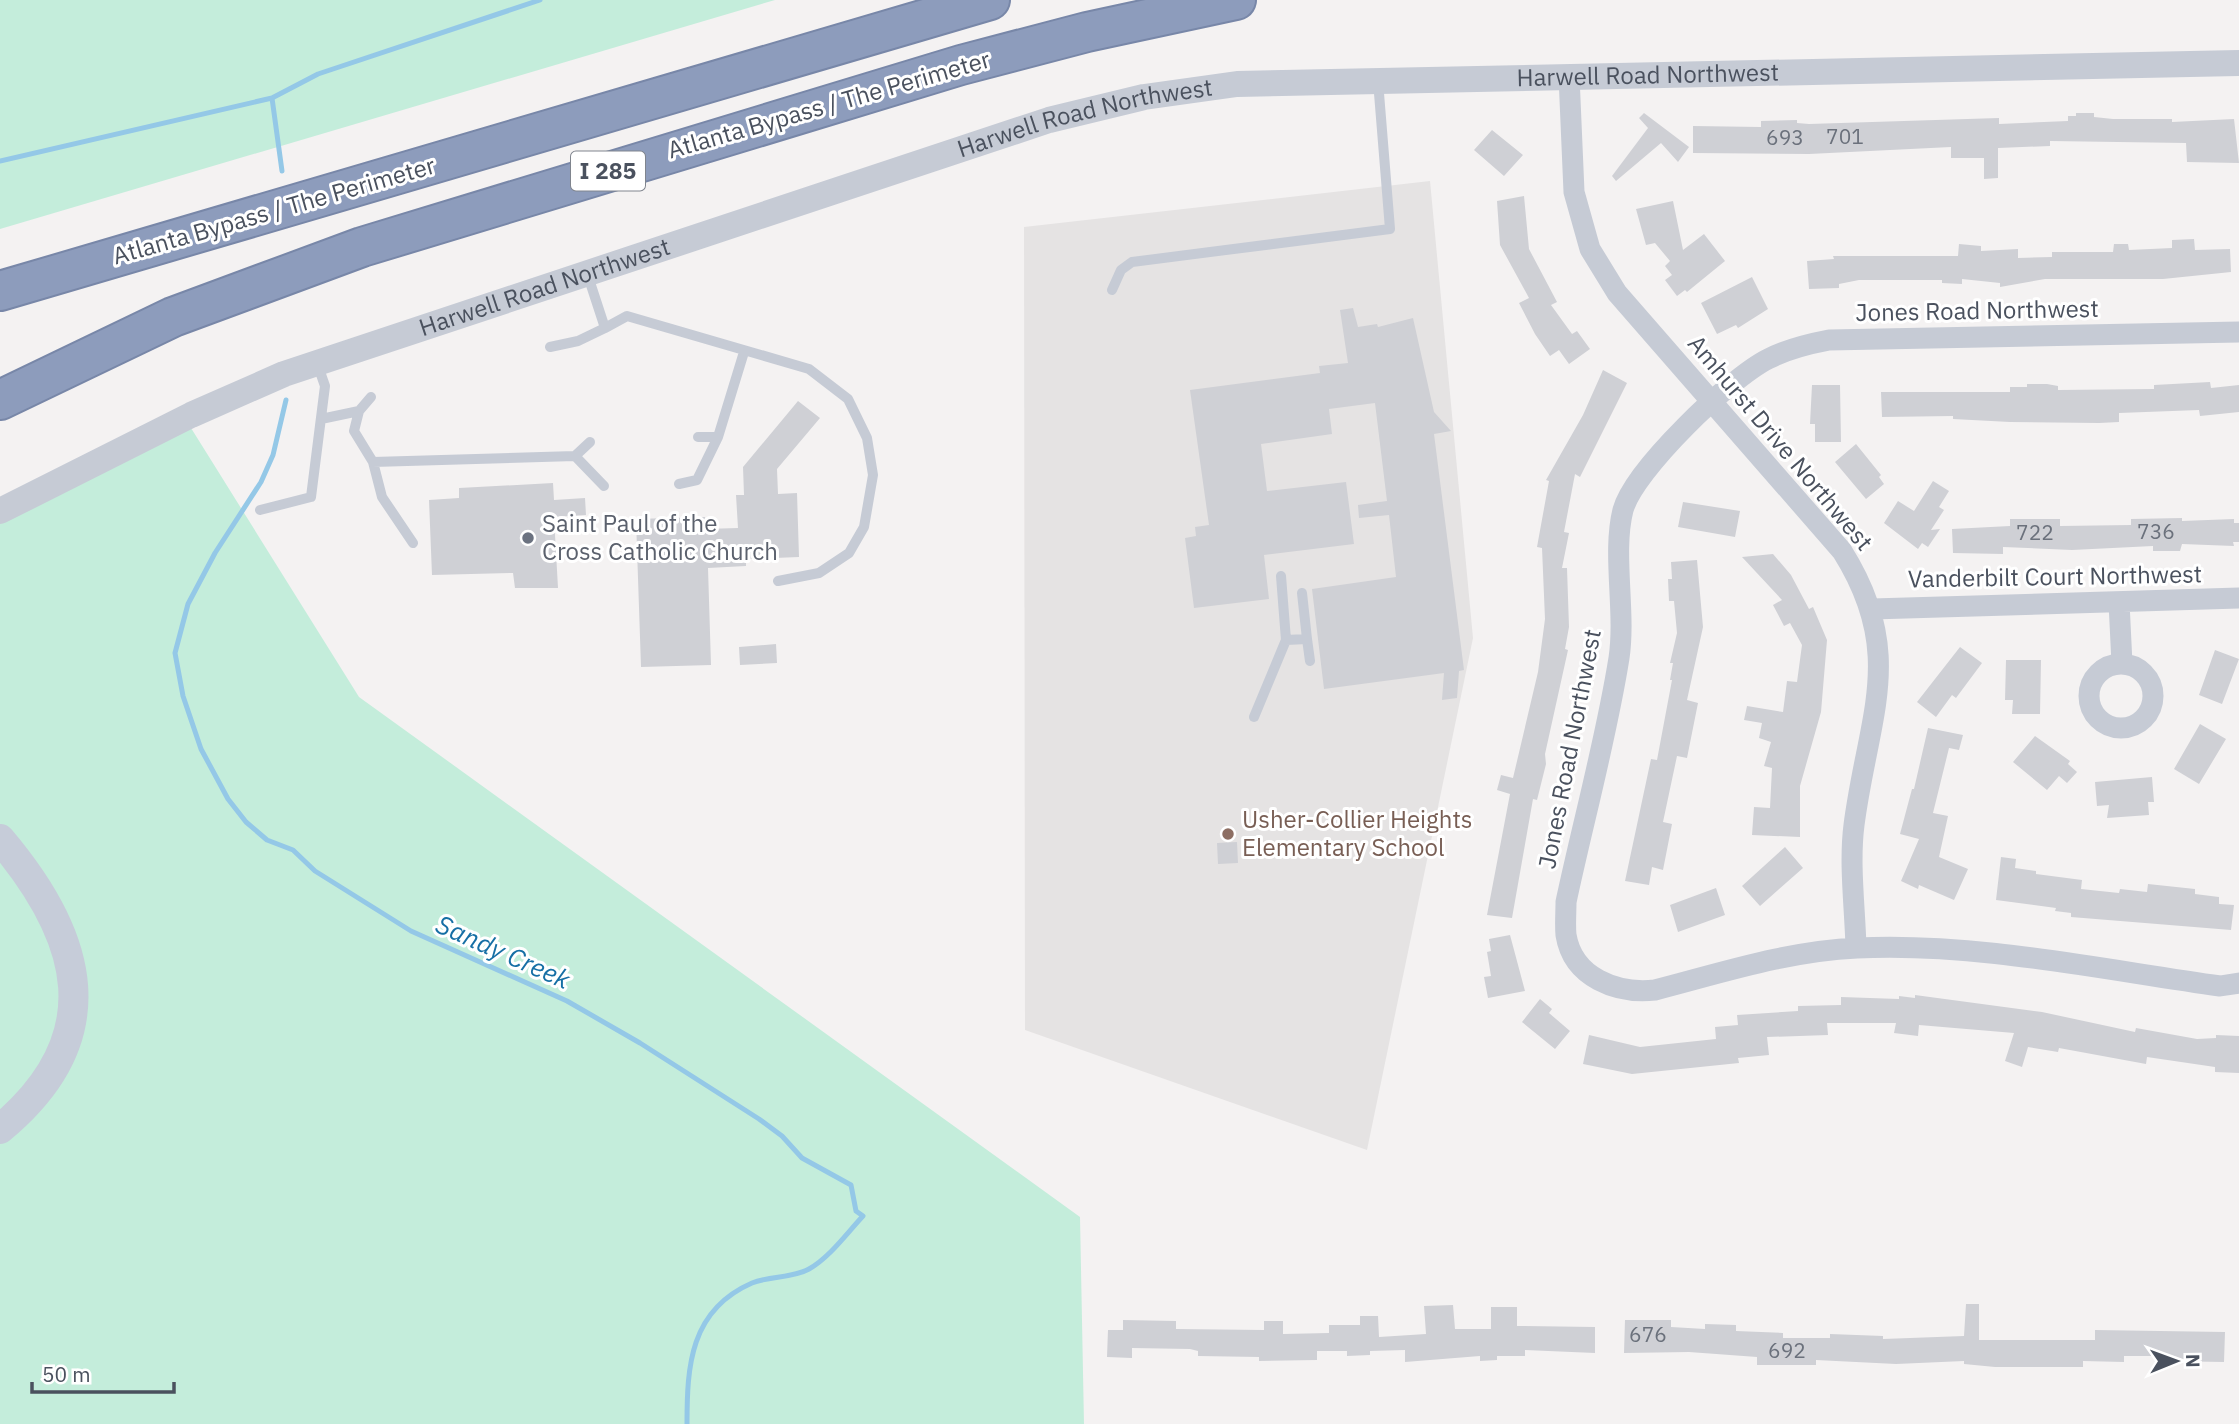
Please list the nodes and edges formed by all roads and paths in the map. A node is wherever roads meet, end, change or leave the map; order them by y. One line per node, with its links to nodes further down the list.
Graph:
1 (990, 0): 8 (highway, Atlanta Bypass / The Perimeter / I 285)
2 (1236, 0): 15 (highway, Atlanta Bypass / The Perimeter / I 285)
3 (2239, 63): 4 (street, Harwell Road Northwest)
4 (1569, 76): 5 (street, Harwell Road Northwest); 16 (street, Amhurst Drive Northwest)
5 (1378, 80): 6 (street, Harwell Road Northwest); 7 (lane)
6 (587, 273): 9 (lane); 13 (street, Harwell Road Northwest)
7 (1112, 290)
8 (0, 291)
9 (605, 328): 11 (lane); 12 (lane)
10 (2239, 332): 16 (street, Jones Road Northwest)
11 (550, 347)
12 (744, 352): 20 (lane); 30 (lane)
13 (317, 363): 18 (lane); 27 (street, Harwell Road Northwest)
14 (371, 397): 17 (lane)
15 (0, 400)
16 (1712, 402): 34 (street, Amhurst Drive Northwest); 41 (street, Jones Road Northwest)
17 (359, 411): 18 (lane); 23 (lane)
18 (321, 419): 26 (lane)
19 (698, 437): 20 (lane)
20 (718, 437): 24 (lane)
21 (590, 442): 22 (lane)
22 (575, 456): 23 (lane); 25 (lane)
23 (373, 463): 28 (lane)
24 (679, 484)
25 (604, 486)
26 (260, 510)
27 (0, 512)
28 (413, 543)
29 (1281, 576): 36 (lane)
30 (778, 581)
31 (1302, 593): 35 (lane)
32 (2239, 598): 33 (street, Vanderbilt Court Northwest)
33 (2119, 603): 34 (street, Vanderbilt Court Northwest); 38 (street)
34 (1872, 609): 41 (street, Amhurst Drive Northwest)
35 (1307, 639): 36 (lane); 37 (lane)
36 (1286, 640): 39 (lane)
37 (1310, 661)
38 (2122, 664)
39 (1254, 717)
40 (0, 839): 43 (main road)
41 (1856, 948): 42 (street, Jones Road Northwest)
42 (2239, 983)
43 (0, 1129)

